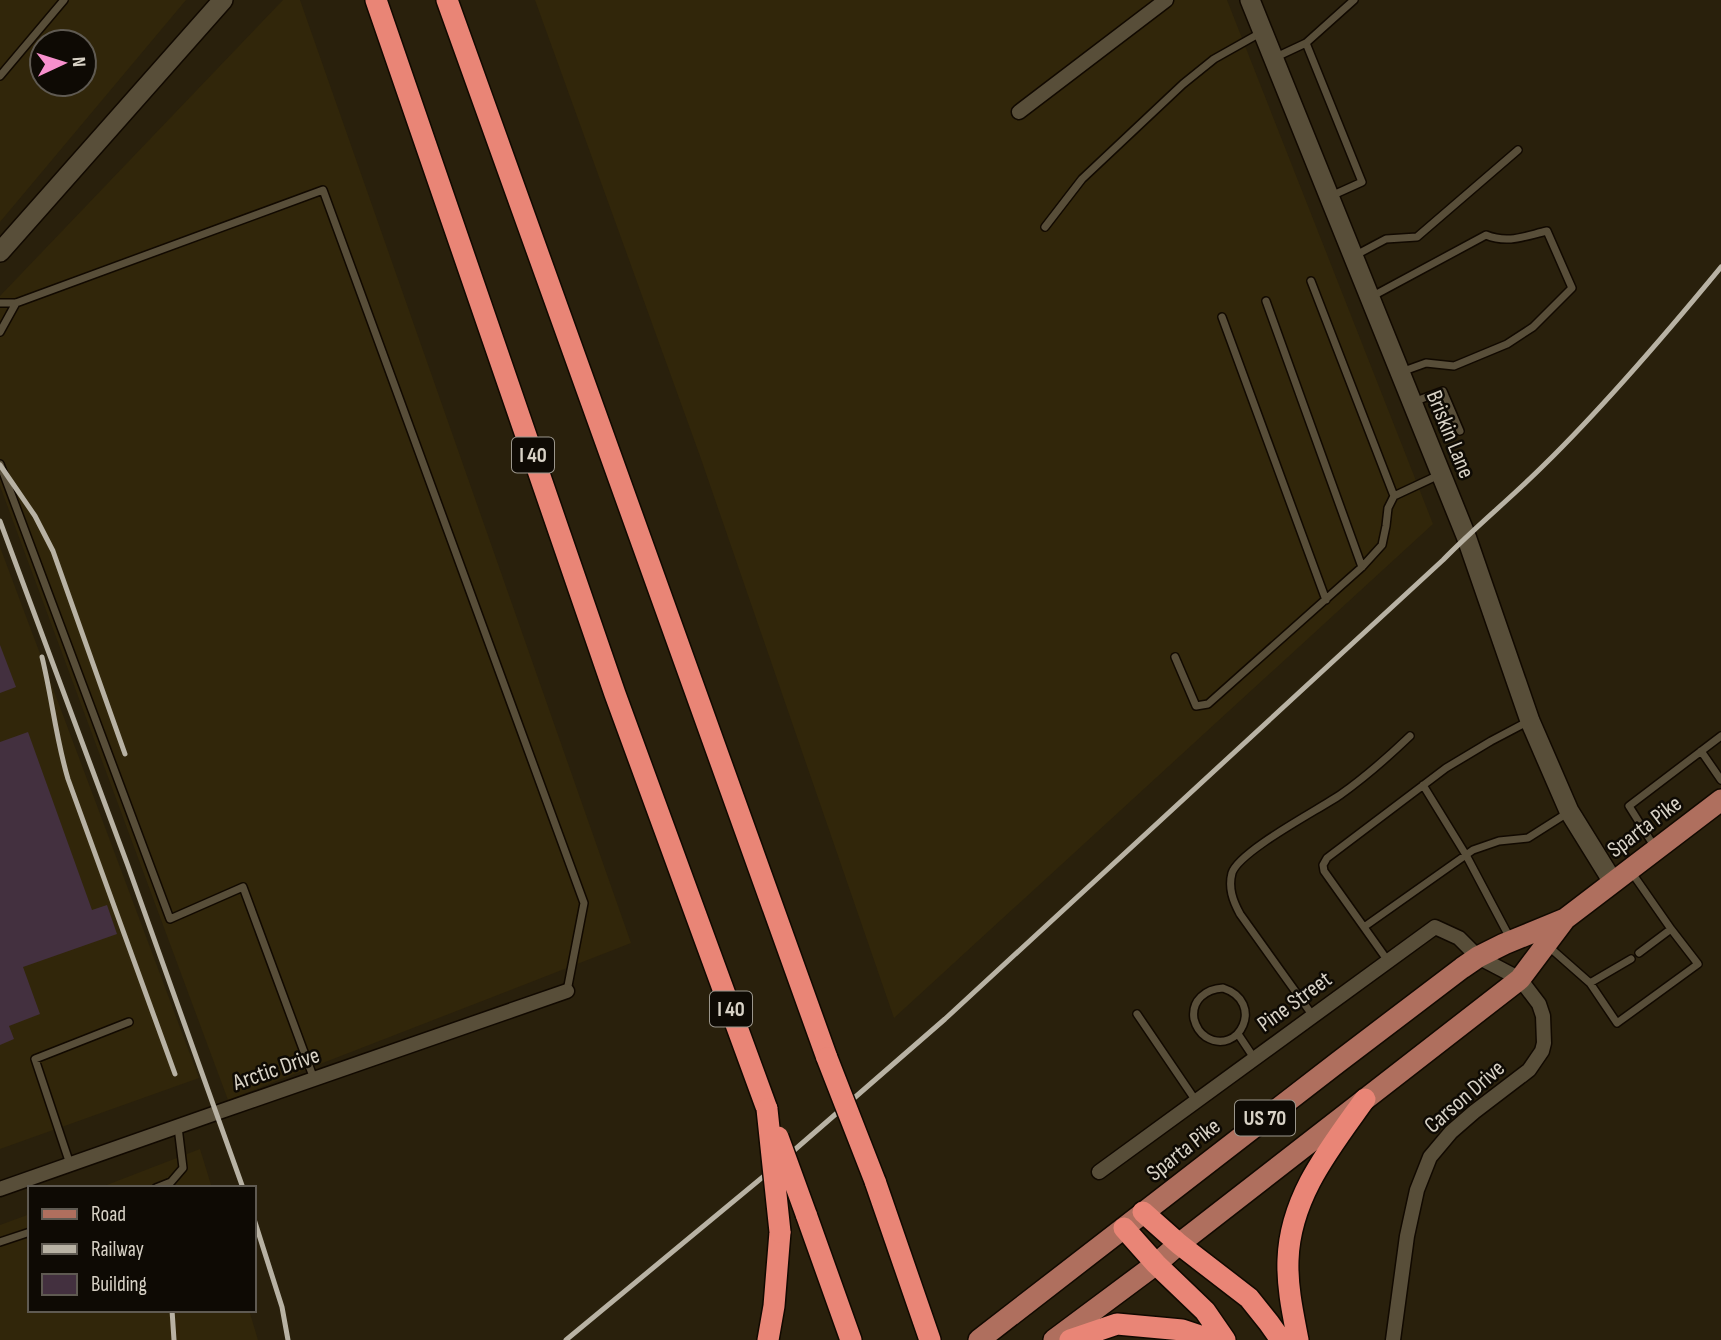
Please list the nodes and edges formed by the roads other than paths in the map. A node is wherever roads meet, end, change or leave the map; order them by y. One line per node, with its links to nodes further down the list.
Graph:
1 (64, 0): 11 (lane)
2 (223, 0): 16 (street)
3 (376, 0): 65 (highway, I 40)
4 (447, 0): 77 (highway, bridge)
5 (1166, 0): 12 (street)
6 (1250, 0): 8 (street, Briskin Lane)
7 (1354, 0): 9 (lane)
8 (1263, 31): 10 (street, Briskin Lane); 15 (lane)
9 (1306, 43): 10 (lane); 14 (lane)
10 (1274, 58): 14 (street, Briskin Lane)
11 (0, 76)
12 (1019, 112)
13 (1518, 150): 17 (lane)
14 (1329, 197): 17 (street, Briskin Lane)
15 (1045, 227)
16 (0, 252)
17 (1354, 257): 19 (street, Briskin Lane)
18 (1311, 281): 30 (lane)
19 (1370, 298): 25 (street, Briskin Lane); 25 (lane)
20 (1266, 301): 31 (lane)
21 (0, 303): 22 (lane)
22 (16, 303): 24 (lane); 56 (lane)
23 (1222, 317): 32 (lane)
24 (0, 332)
25 (1400, 372): 26 (street, Briskin Lane)
26 (1412, 402): 27 (lane); 29 (street, Briskin Lane)
27 (1460, 431)
28 (0, 464): 62 (lane)
29 (1441, 474): 30 (lane); 34 (street, Briskin Lane)
30 (1394, 496): 31 (lane)
31 (1362, 566): 32 (lane)
32 (1326, 600): 33 (lane)
33 (1175, 657)
34 (1530, 721): 39 (lane); 41 (street, Briskin Lane)
35 (1410, 736): 58 (lane)
36 (1721, 736): 37 (lane)
37 (1701, 751): 38 (lane); 42 (lane)
38 (1721, 780)
39 (1423, 785): 43 (lane); 46 (lane)
40 (1721, 800): 42 (main road, Sparta Pike / US 70)
41 (1569, 811): 43 (lane); 44 (street, Briskin Lane)
42 (1656, 849): 44 (main road, Sparta Pike / US 70)
43 (1466, 855): 46 (lane); 48 (lane)
44 (1621, 876): 45 (main road, Sparta Pike / US 70); 47 (lane)
45 (1565, 919): 48 (main road, Sparta Pike / US 70); 49 (main road, Sparta Pike / US 70)
46 (1364, 927): 53 (lane)
47 (1671, 929): 50 (lane); 55 (lane)
48 (1511, 941): 51 (main road, Sparta Pike / US 70)
49 (1546, 945): 54 (main road, Sparta Pike / US 70); 55 (lane)
50 (1639, 953)
51 (1478, 957): 53 (street, Pine Street); 54 (street, Pine Street); 71 (main road, Sparta Pike / US 70)
52 (1631, 959): 55 (lane)
53 (1388, 961): 58 (street, Pine Street)
54 (1520, 979): 63 (main road, Sparta Pike / US 70); 87 (street, Carson Drive)
55 (1590, 983)
56 (567, 991): 62 (street, Arctic Drive)
57 (1137, 1014): 64 (lane)
58 (1313, 1016): 61 (street, Pine Street)
59 (129, 1022): 67 (lane)
60 (1238, 1034): 60 (lane); 61 (lane)
61 (1254, 1058): 64 (street, Pine Street)
62 (314, 1079): 66 (street, Arctic Drive)
63 (1365, 1098): 75 (main road, Sparta Pike / US 70); 86 (highway)
64 (1196, 1101): 68 (street, Pine Street)
65 (767, 1109): 78 (highway, bridge); 79 (highway, I 40, bridge)
66 (177, 1126): 67 (street, Arctic Drive); 69 (lane)
67 (70, 1164): 70 (street, Arctic Drive)
68 (1099, 1172)
69 (161, 1186)
70 (0, 1189)
71 (1143, 1212): 72 (main road, Sparta Pike / US 70); 75 (highway)
72 (1124, 1228): 76 (highway); 80 (main road, Sparta Pike / US 70)
73 (28, 1233): 74 (lane)
74 (0, 1242)
75 (1179, 1244): 76 (main road, Sparta Pike / US 70); 85 (highway)
76 (1156, 1264): 81 (main road, Sparta Pike / US 70); 84 (highway)
77 (928, 1333)
78 (768, 1340)
79 (851, 1340)
80 (979, 1340)
81 (1054, 1340)
82 (1069, 1340): 83 (highway)
83 (1212, 1340)
84 (1226, 1340)
85 (1280, 1340)
86 (1298, 1340)
87 (1393, 1340)

